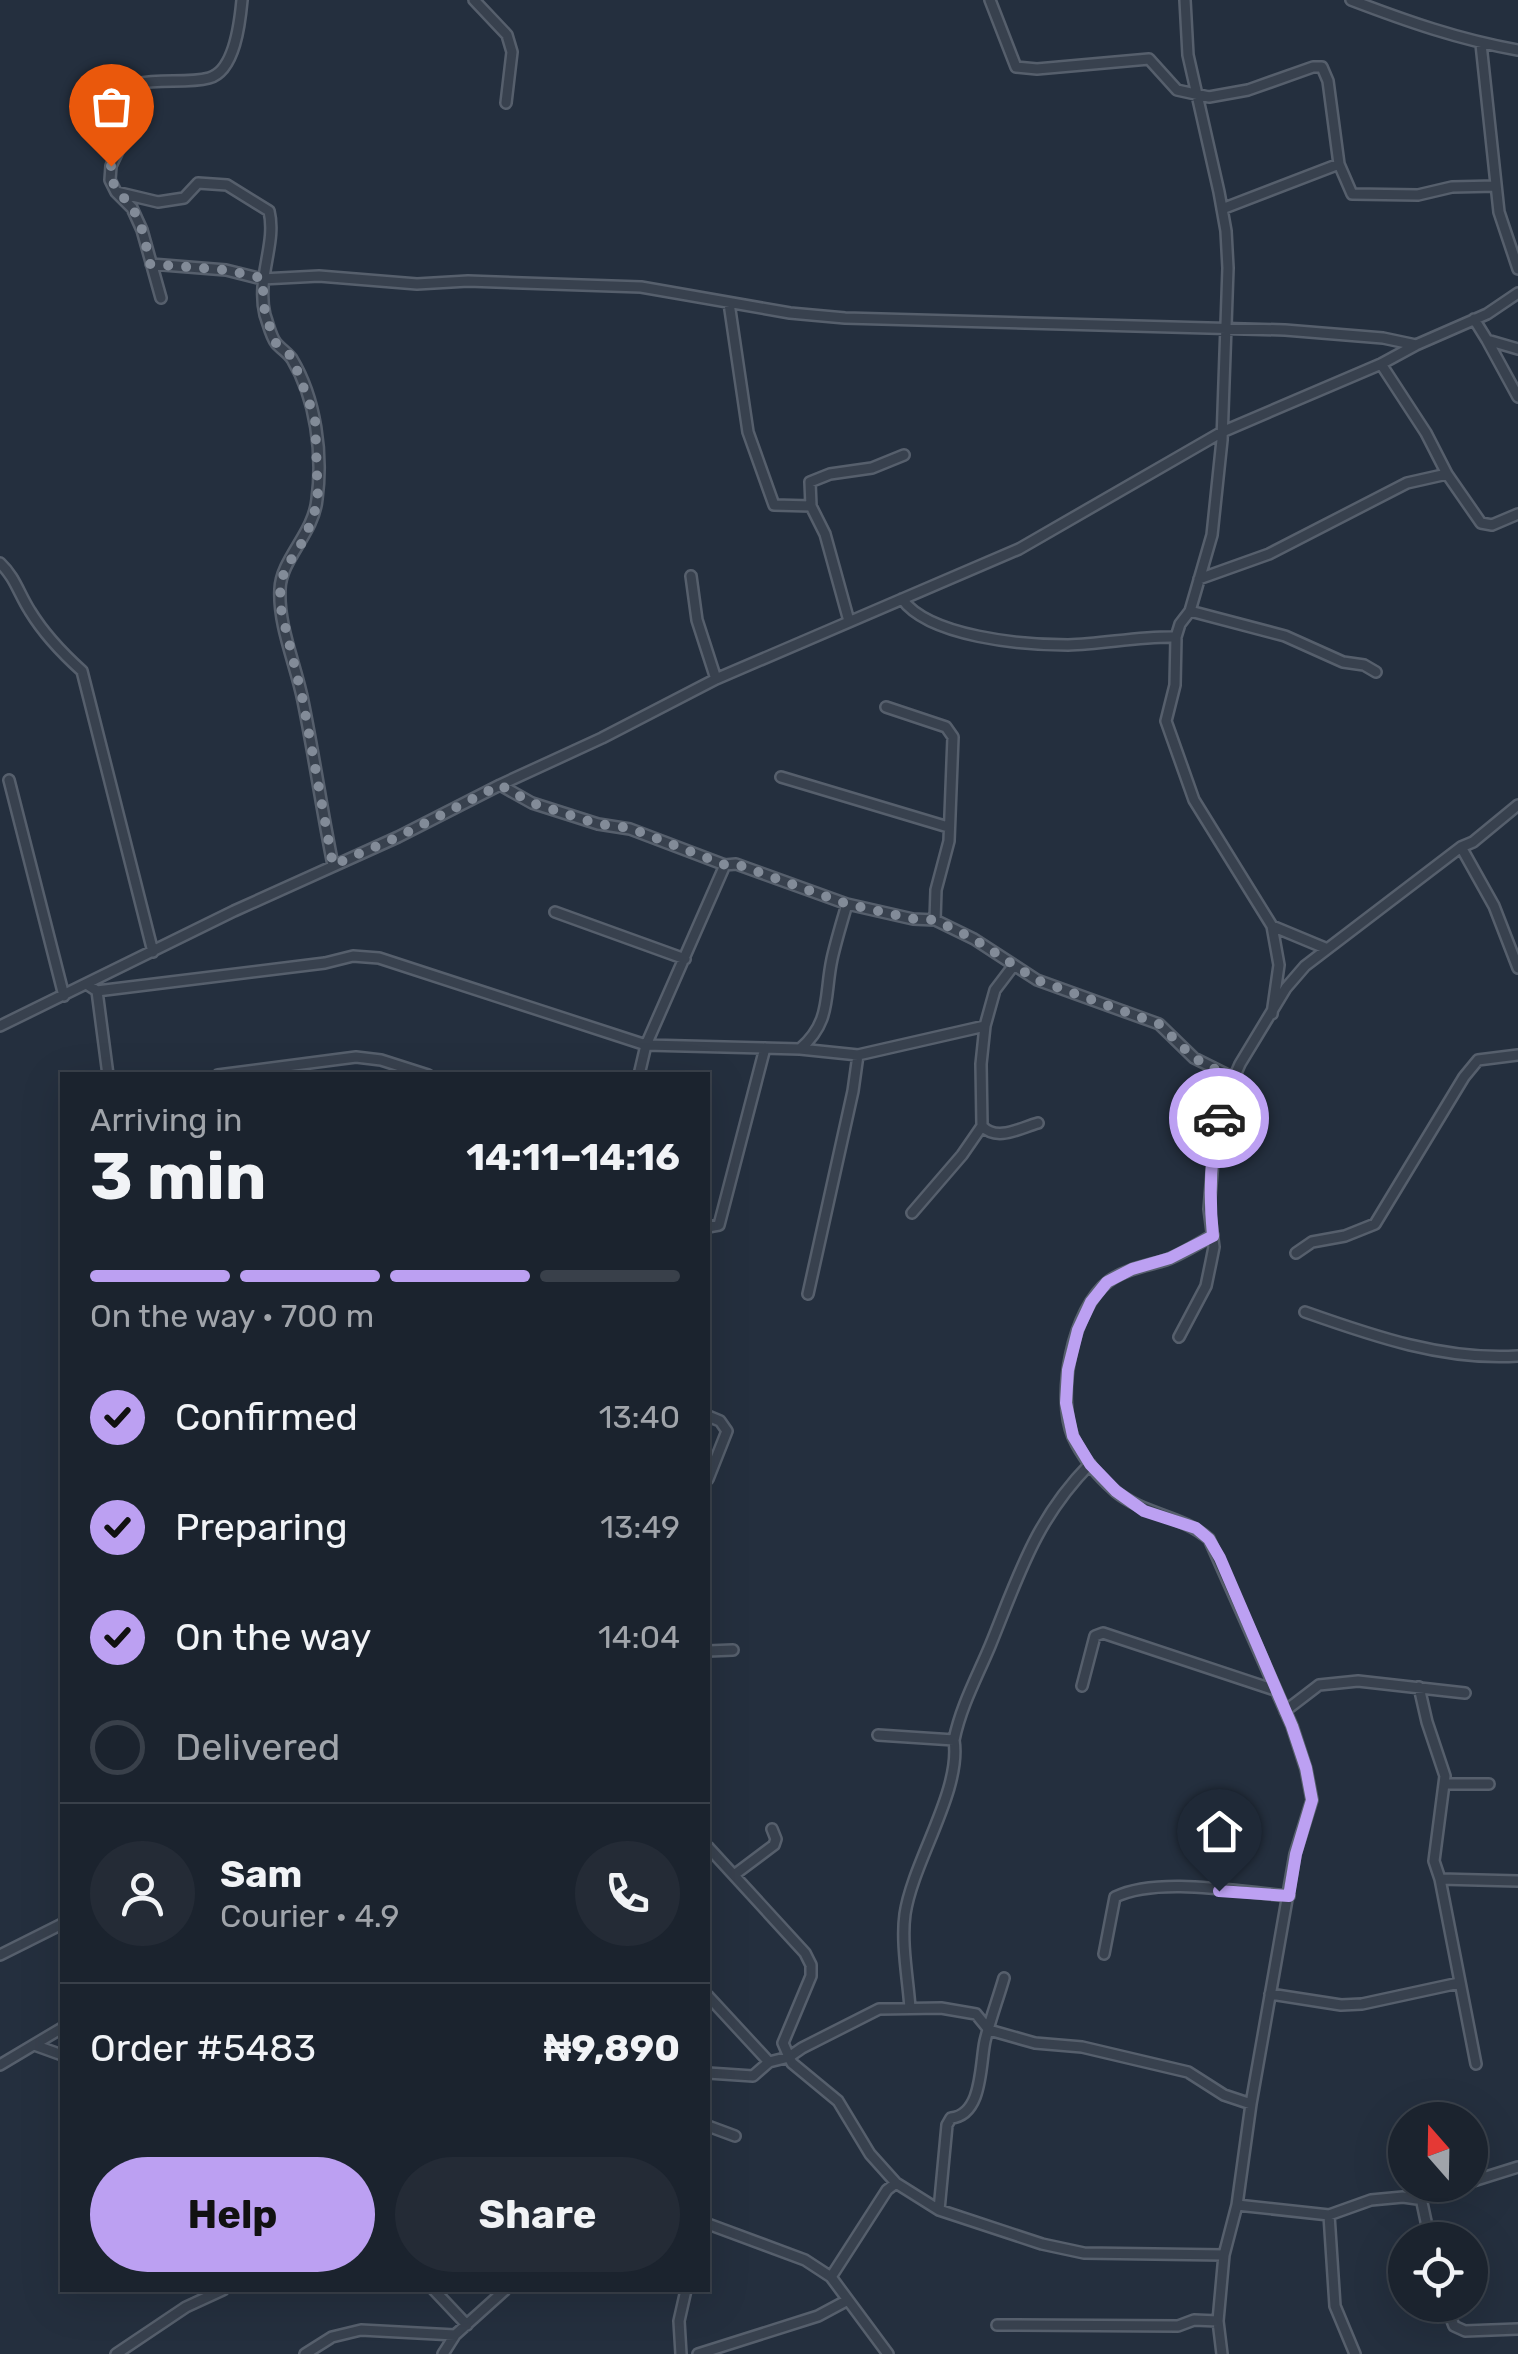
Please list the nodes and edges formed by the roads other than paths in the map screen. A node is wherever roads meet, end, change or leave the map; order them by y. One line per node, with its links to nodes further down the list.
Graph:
1 (242, 0): 12 (street)
2 (474, 0): 9 (street)
3 (990, 0): 8 (street)
4 (1185, 0): 8 (street)
5 (1351, 0): 6 (street)
6 (1481, 44): 7 (street); 11 (street)
7 (1518, 50)
8 (1197, 93): 10 (street); 13 (street)
9 (506, 103)
10 (1339, 164): 11 (street); 13 (street)
11 (1496, 186): 15 (street)
12 (116, 192): 14 (street); 16 (street)
13 (1222, 209): 21 (street)
14 (150, 264): 16 (street); 18 (street)
15 (1518, 269)
16 (262, 278): 19 (street); 48 (street)
17 (1518, 293): 20 (street)
18 (160, 298)
19 (729, 303): 21 (street); 30 (street)
20 (1474, 319): 22 (street); 23 (street)
21 (1226, 328): 23 (street); 27 (street)
22 (1486, 340): 24 (street); 26 (street)
23 (1416, 344): 25 (street)
24 (1518, 349)
25 (1381, 364): 27 (street); 29 (street)
26 (1518, 397)
27 (1222, 432): 34 (street); 35 (street)
28 (904, 455): 30 (street)
29 (1447, 474): 31 (street); 34 (street)
30 (811, 506): 37 (street)
31 (1518, 514)
32 (0, 563): 55 (street)
33 (690, 576): 40 (street)
34 (1199, 579): 36 (street)
35 (902, 598): 37 (street); 38 (street)
36 (1190, 611): 38 (street); 39 (street)
37 (848, 621): 40 (street)
38 (1176, 637): 53 (street)
39 (1376, 672)
40 (716, 679): 44 (street)
41 (886, 708): 46 (street)
42 (781, 776): 46 (street)
43 (10, 780): 60 (street)
44 (500, 785): 48 (street); 49 (street)
45 (1518, 804): 47 (street)
46 (948, 827): 52 (street)
47 (1461, 847): 54 (street); 58 (street)
48 (333, 865): 55 (street)
49 (725, 865): 50 (street); 56 (street)
50 (847, 904): 52 (street); 66 (street)
51 (555, 912): 56 (street)
52 (935, 920): 57 (street)
53 (1272, 926): 54 (street); 61 (street)
54 (1325, 948): 61 (street)
55 (153, 952): 59 (street)
56 (685, 958): 64 (street)
57 (1014, 966): 63 (street); 73 (street)
58 (1518, 968)
59 (92, 988): 60 (street); 64 (street); 69 (street)
60 (64, 996): 62 (street)
61 (1272, 1014): 73 (street)
62 (0, 1026)
63 (985, 1026): 67 (street); 75 (street)
64 (646, 1044): 65 (street); 72 (street)
65 (765, 1048): 66 (street); 77 (street)
66 (800, 1049): 67 (street)
67 (858, 1054): 80 (street)
68 (1518, 1054): 79 (street)
69 (107, 1072)
70 (242, 1072): 71 (street)
71 (418, 1072)
72 (640, 1072)
73 (1232, 1078): 78 (street)
74 (1038, 1123): 75 (street)
75 (982, 1126): 76 (street)
76 (912, 1213)
77 (710, 1227)
78 (1213, 1236): 82 (street); 85 (street)
79 (1296, 1253)
80 (808, 1294)
81 (1305, 1312): 83 (street)
82 (1179, 1337)
83 (1518, 1356)
84 (710, 1417): 86 (street)
85 (1090, 1464): 91 (street); 95 (street)
86 (710, 1474)
87 (733, 1650): 88 (street)
88 (710, 1652)
89 (1082, 1686): 91 (street)
90 (1419, 1687): 92 (street); 93 (street); 96 (street)
91 (1274, 1690): 93 (street)
92 (1465, 1694)
93 (1285, 1711): 103 (street)
94 (878, 1734): 95 (street)
95 (954, 1740): 111 (street)
96 (1445, 1784): 97 (street); 101 (street)
97 (1489, 1784)
98 (772, 1829): 100 (street)
99 (710, 1849): 100 (street)
100 (734, 1876): 116 (street)
101 (1440, 1879): 102 (street); 108 (street)
102 (1518, 1880)
103 (1289, 1896): 105 (street); 109 (street)
104 (60, 1925): 106 (street)
105 (1104, 1954)
106 (0, 1955)
107 (1004, 1978): 113 (street)
108 (1459, 1982): 109 (street); 118 (street)
109 (1270, 1994): 121 (street)
110 (710, 1998): 117 (street)
111 (910, 2008): 113 (street); 116 (street)
112 (60, 2029): 114 (street)
113 (989, 2030): 121 (street); 129 (street)
114 (37, 2046): 115 (street); 119 (street)
115 (60, 2054)
116 (790, 2057): 117 (street); 126 (street)
117 (768, 2062): 120 (street)
118 (1476, 2064)
119 (0, 2065)
120 (710, 2072)
121 (1251, 2104): 128 (street)
122 (710, 2127): 123 (street)
123 (735, 2136)
124 (1518, 2166): 125 (street)
125 (1488, 2176)
126 (896, 2183): 129 (street); 133 (street)
127 (1388, 2198): 130 (street)
128 (1237, 2206): 130 (street); 132 (street)
129 (938, 2210): 132 (street)
130 (1329, 2214): 152 (street)
131 (710, 2226): 133 (street)
132 (1224, 2255): 139 (street)
133 (831, 2278): 138 (street)
134 (219, 2292): 145 (street)
135 (436, 2292): 141 (street)
136 (504, 2292): 141 (street)
137 (686, 2292): 148 (street)
138 (846, 2301): 149 (street); 150 (street)
139 (1218, 2321): 142 (street); 151 (street)
140 (1452, 2322): 143 (street)
141 (467, 2325): 144 (street)
142 (997, 2325)
143 (1518, 2329)
144 (455, 2335): 146 (street); 147 (street)
145 (116, 2354)
146 (305, 2354)
147 (443, 2354)
148 (681, 2354)
149 (698, 2354)
150 (888, 2354)
151 (1222, 2354)
152 (1355, 2354)

